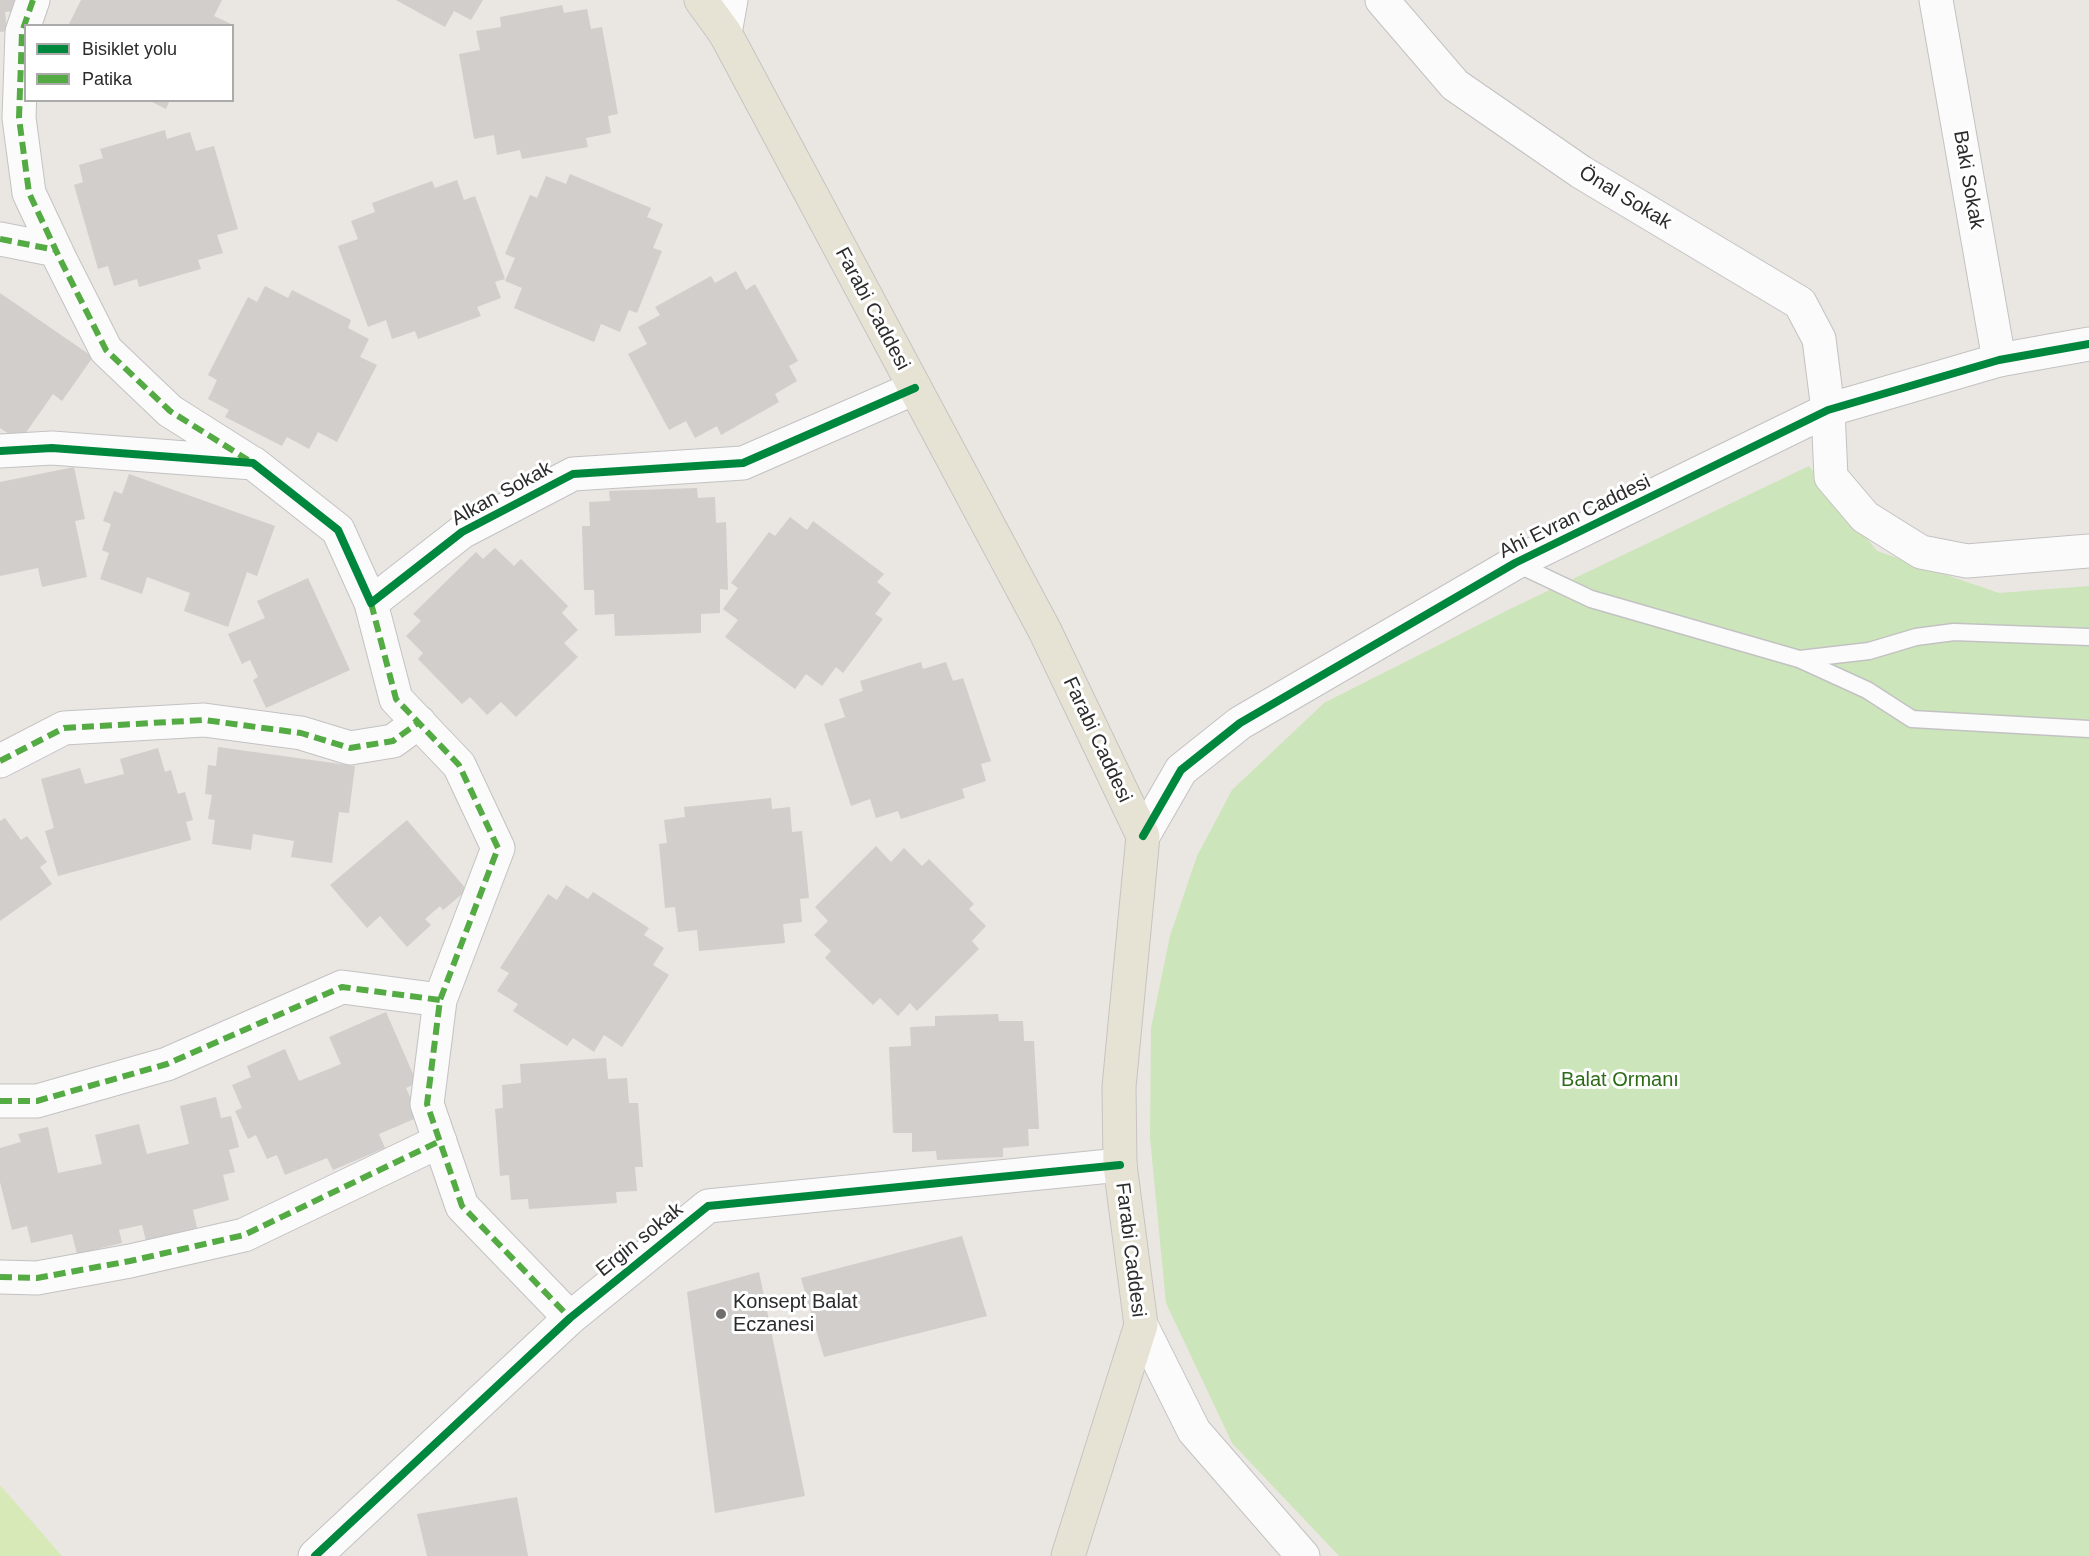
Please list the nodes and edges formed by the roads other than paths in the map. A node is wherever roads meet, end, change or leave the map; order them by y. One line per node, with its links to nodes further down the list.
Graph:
1 (33, 0): 6 (street)
2 (701, 0): 8 (main road, Farabi Caddesi)
3 (732, 0): 8 (street)
4 (1382, 0): 14 (street, Önal Sokak)
5 (1936, 0): 12 (street, Baki Sokak)
6 (25, 24)
7 (24, 26): 10 (street)
8 (725, 33): 13 (main road, Farabi Caddesi)
9 (0, 239): 10 (street)
10 (56, 250): 16 (street)
11 (2089, 344): 12 (street, Ahi Evran Caddesi)
12 (1999, 360): 14 (street, Ahi Evran Caddesi)
13 (915, 388): 19 (street, Alkan Sokak); 25 (main road, Farabi Caddesi)
14 (1828, 410): 17 (street, Önal Sokak); 18 (street, Ahi Evran Caddesi)
15 (0, 450): 16 (street)
16 (254, 463): 19 (street)
17 (2089, 551)
18 (1515, 563): 21 (lane); 25 (street, Ahi Evran Caddesi)
19 (371, 603): 22 (street)
20 (2089, 638): 21 (lane)
21 (1799, 659): 23 (lane)
22 (419, 722): 24 (street); 26 (street)
23 (2089, 729)
24 (0, 761)
25 (1143, 836): 29 (main road, Farabi Caddesi)
26 (440, 1000): 27 (street); 28 (street)
27 (0, 1101)
28 (440, 1141): 30 (street); 31 (street)
29 (1120, 1165): 31 (street, Ergin sokak); 32 (main road, Farabi Caddesi)
30 (0, 1276)
31 (570, 1318): 33 (street, Ergin sokak)
32 (1141, 1325): 34 (main road, Farabi Caddesi); 35 (street)
33 (315, 1556)
34 (1068, 1556)
35 (1303, 1556)

